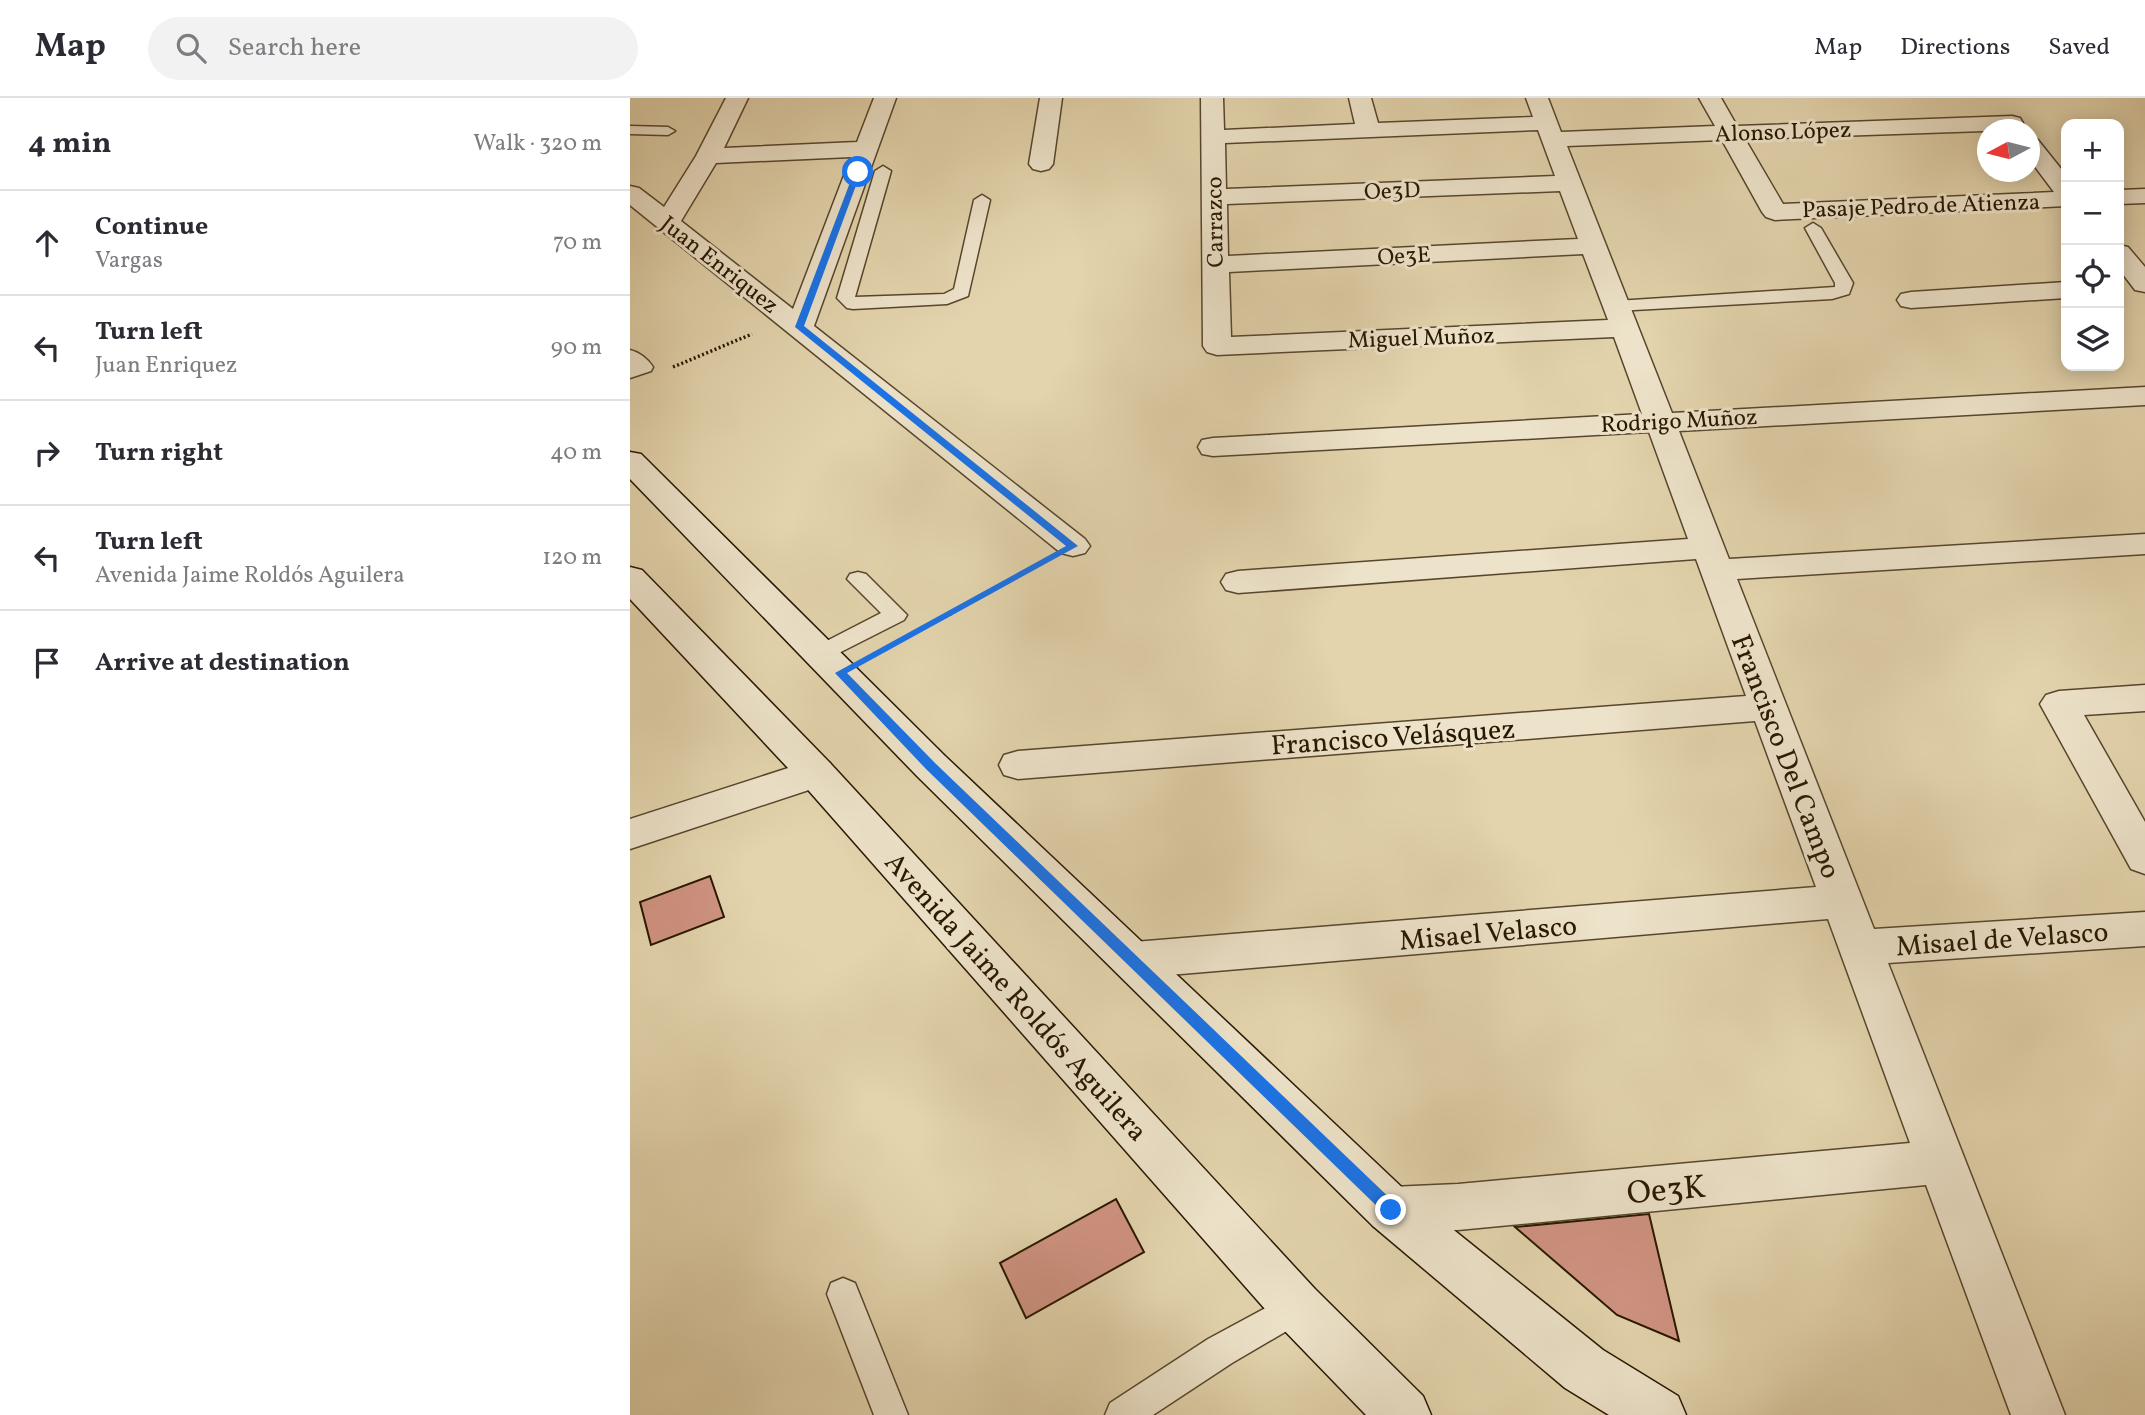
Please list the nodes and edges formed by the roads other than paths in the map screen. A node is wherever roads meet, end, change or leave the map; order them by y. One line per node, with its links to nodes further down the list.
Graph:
1 (737, 98): 17 (street)
2 (885, 98): 16 (street)
3 (1051, 98): 19 (street)
4 (1212, 98): 15 (street, Carrazco)
5 (1360, 98): 13 (street)
6 (1710, 98): 14 (street)
7 (1990, 98): 8 (street)
8 (2009, 119)
9 (1545, 120): 13 (street, Alonso López); 14 (street, Alonso López); 21 (street, Francisco Del Campo)
10 (1977, 127): 14 (street, Alonso López)
11 (630, 130): 12 (lane)
12 (668, 131)
13 (1368, 131): 15 (street, Alonso López)
14 (1730, 132): 27 (street, Pasaje Pedro de Atienza)
15 (1213, 137): 25 (street, Carrazco)
16 (866, 149): 17 (street); 39 (street)
17 (708, 156): 29 (street)
18 (2040, 159): 22 (street)
19 (1041, 164)
20 (883, 171): 28 (lane)
21 (1571, 183): 25 (street, Oe3D); 31 (street, Francisco Del Campo)
22 (2061, 185)
23 (630, 193): 29 (street, Juan Enriquez)
24 (2145, 196): 26 (street)
25 (1214, 197): 33 (street, Carrazco)
26 (2124, 197)
27 (2061, 199)
28 (982, 200)
29 (667, 222): 39 (street, Juan Enriquez)
30 (1813, 228): 38 (lane)
31 (1593, 246): 33 (street, Oe3E); 38 (street, Francisco Del Campo)
32 (2124, 259): 34 (street)
33 (1215, 265): 40 (street, Carrazco)
34 (2145, 285): 35 (street)
35 (2124, 287)
36 (2061, 290): 37 (street)
37 (1911, 300)
38 (1620, 317): 40 (street, Miguel Muñoz); 44 (street, Francisco Del Campo)
39 (794, 323): 48 (street, Juan Enriquez)
40 (1217, 346)
41 (630, 355): 42 (lane)
42 (630, 372)
43 (2145, 396): 44 (street, Rodrigo Muñoz)
44 (1660, 421): 45 (street, Rodrigo Muñoz); 49 (street, Francisco Del Campo)
45 (1213, 447)
46 (630, 461): 53 (street)
47 (2145, 544): 49 (street)
48 (1073, 546)
49 (1712, 559): 52 (street); 55 (street, Francisco Del Campo)
50 (630, 578): 57 (street, Avenida Jaime Roldós Aguilera)
51 (858, 579): 53 (lane)
52 (1238, 582)
53 (821, 653): 63 (street)
54 (2145, 698): 59 (street)
55 (1768, 706): 56 (street, Francisco Velásquez); 60 (street, Francisco Del Campo)
56 (1018, 765)
57 (816, 773): 58 (street); 67 (street, Avenida Jaime Roldós Aguilera)
58 (630, 834)
59 (2145, 858)
60 (1842, 901): 62 (street, Francisco Del Campo); 63 (street, Misael Velasco)
61 (2145, 929): 62 (street, Misael de Velasco)
62 (1860, 947): 64 (street, Francisco Del Campo)
63 (1134, 960): 65 (street)
64 (1941, 1162): 65 (street, Oe3K); 72 (street, Francisco Del Campo)
65 (1391, 1210): 71 (street)
66 (842, 1294): 68 (lane)
67 (1297, 1307): 69 (lane); 70 (street, Avenida Jaime Roldós Aguilera)
68 (891, 1415)
69 (1122, 1415)
70 (1404, 1415)
71 (1658, 1415)
72 (2038, 1415)

